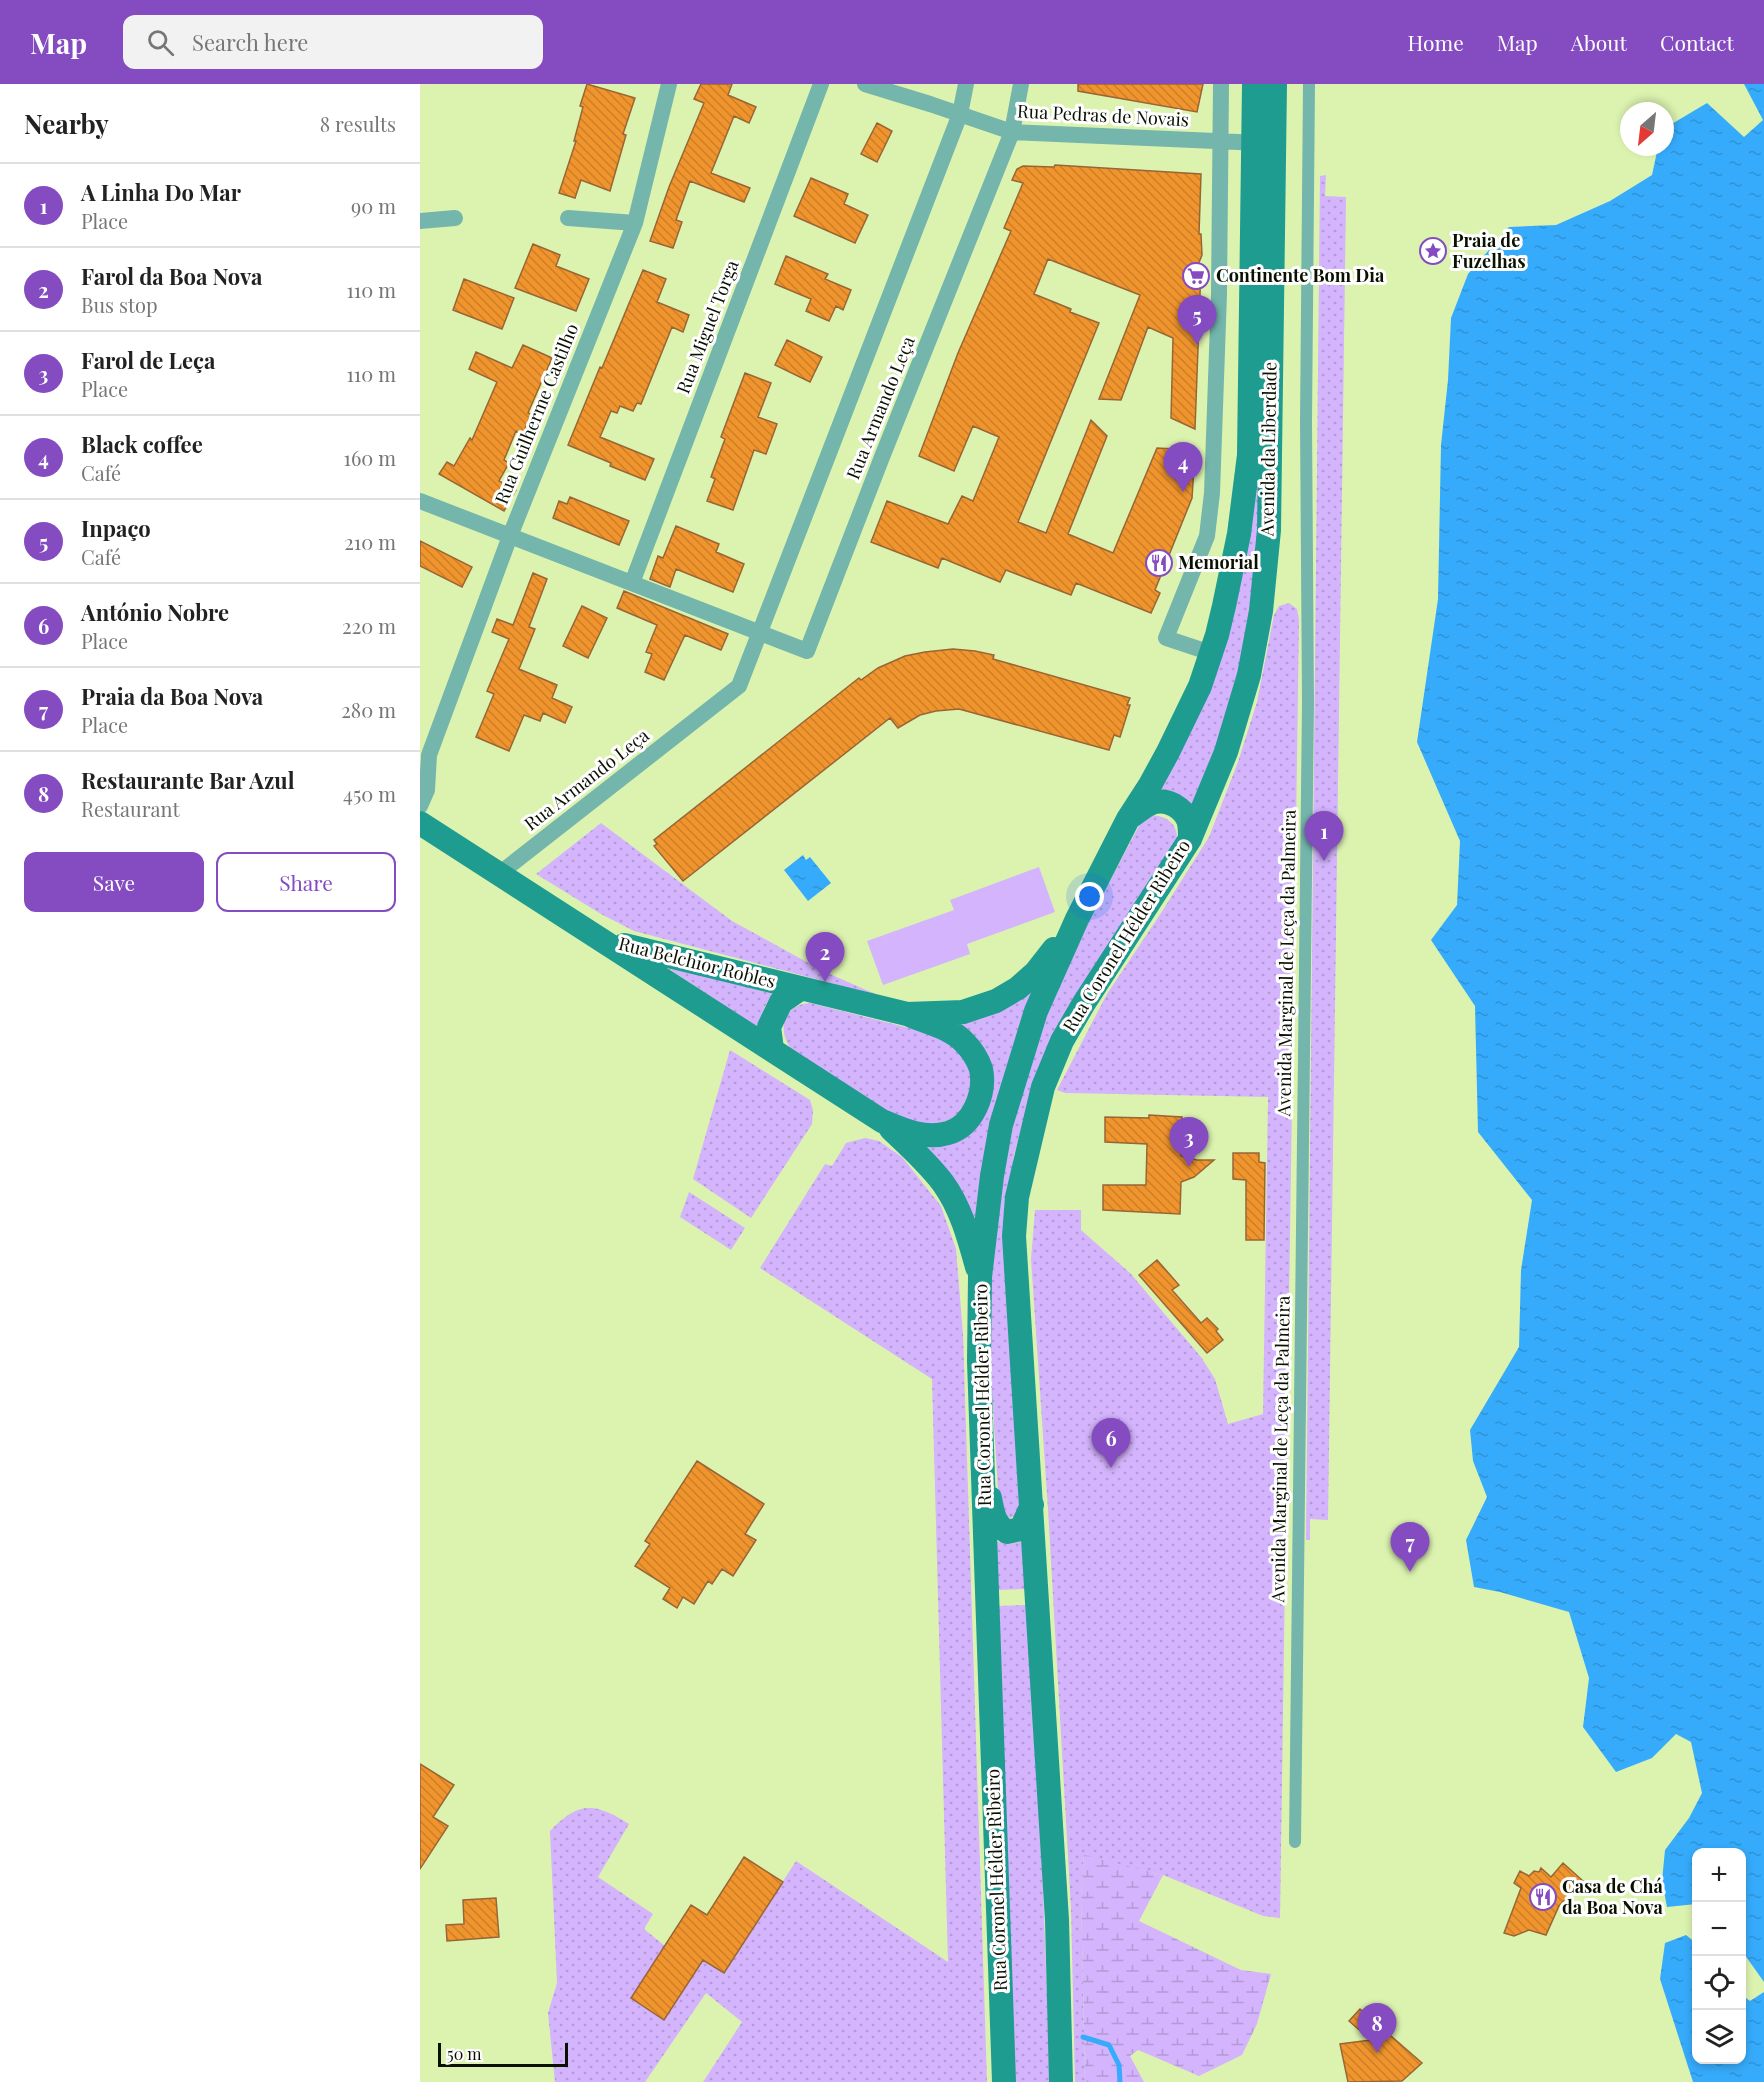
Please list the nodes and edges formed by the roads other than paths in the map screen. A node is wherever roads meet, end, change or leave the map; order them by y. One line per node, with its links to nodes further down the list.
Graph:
1 (669, 84): 17 (street, Rua Guilherme Castilho)
2 (821, 84): 20 (street, Rua Miguel Torga)
3 (865, 84): 10 (street, Rua Pedras de Novais)
4 (966, 84): 10 (street, Rua Armando Leça)
5 (1020, 84): 11 (street)
6 (1221, 84): 12 (street)
7 (1254, 84): 13 (main road, Avenida da Liberdade)
8 (1275, 84): 13 (main road, Avenida da Liberdade)
9 (1309, 84): 38 (street, Avenida Marginal de Leça da Palmeira)
10 (960, 114): 11 (street, Rua Pedras de Novais); 21 (street, Rua Armando Leça)
11 (1012, 132): 12 (street, Rua Pedras de Novais); 21 (street, Rua Armando Leça)
12 (1220, 142): 13 (street, Rua Pedras de Novais); 22 (street)
13 (1263, 143): 22 (main road, Avenida da Liberdade); 27 (main road, Avenida da Liberdade)
14 (455, 218): 16 (street)
15 (568, 218): 17 (street)
16 (420, 221)
17 (635, 223): 19 (street, Rua Guilherme Castilho)
18 (420, 501): 19 (street, Rua Armando Leça)
19 (510, 536): 20 (street, Rua Armando Leça); 23 (street, Rua Guilherme Castilho)
20 (632, 583): 21 (street, Rua Armando Leça)
21 (760, 632): 28 (street, Rua Armando Leça)
22 (1211, 653): 25 (main road, Avenida da Liberdade)
23 (424, 759): 24 (street, Rua Guilherme Castilho)
24 (420, 806)
25 (1128, 819): 27 (main road, Rua Coronel Hélder Ribeiro); 29 (main road, Rua Coronel Hélder Ribeiro)
26 (420, 823): 28 (main road, Rua Belchior Robles)
27 (1190, 839): 37 (main road, Rua Coronel Hélder Ribeiro)
28 (499, 874): 30 (main road, Rua Belchior Robles)
29 (1077, 919): 32 (main road, Rua Belchior Robles); 35 (main road, Rua Coronel Hélder Ribeiro)
30 (596, 936): 31 (main road, Rua Belchior Robles); 33 (main road, Rua Belchior Robles)
31 (800, 989): 32 (main road, Rua Belchior Robles); 33 (main road, Rua Belchior Robles)
32 (906, 1014): 34 (main road, Rua Belchior Robles)
33 (772, 1049): 34 (main road, Rua Belchior Robles)
34 (882, 1121): 35 (main road, Rua Belchior Robles)
35 (980, 1277): 36 (main road, Rua Coronel Hélder Ribeiro)
36 (984, 1473): 37 (main road); 39 (main road, Rua Coronel Hélder Ribeiro)
37 (1032, 1505): 40 (main road, Rua Coronel Hélder Ribeiro)
38 (1295, 1842)
39 (1004, 2082)
40 (1061, 2082)

